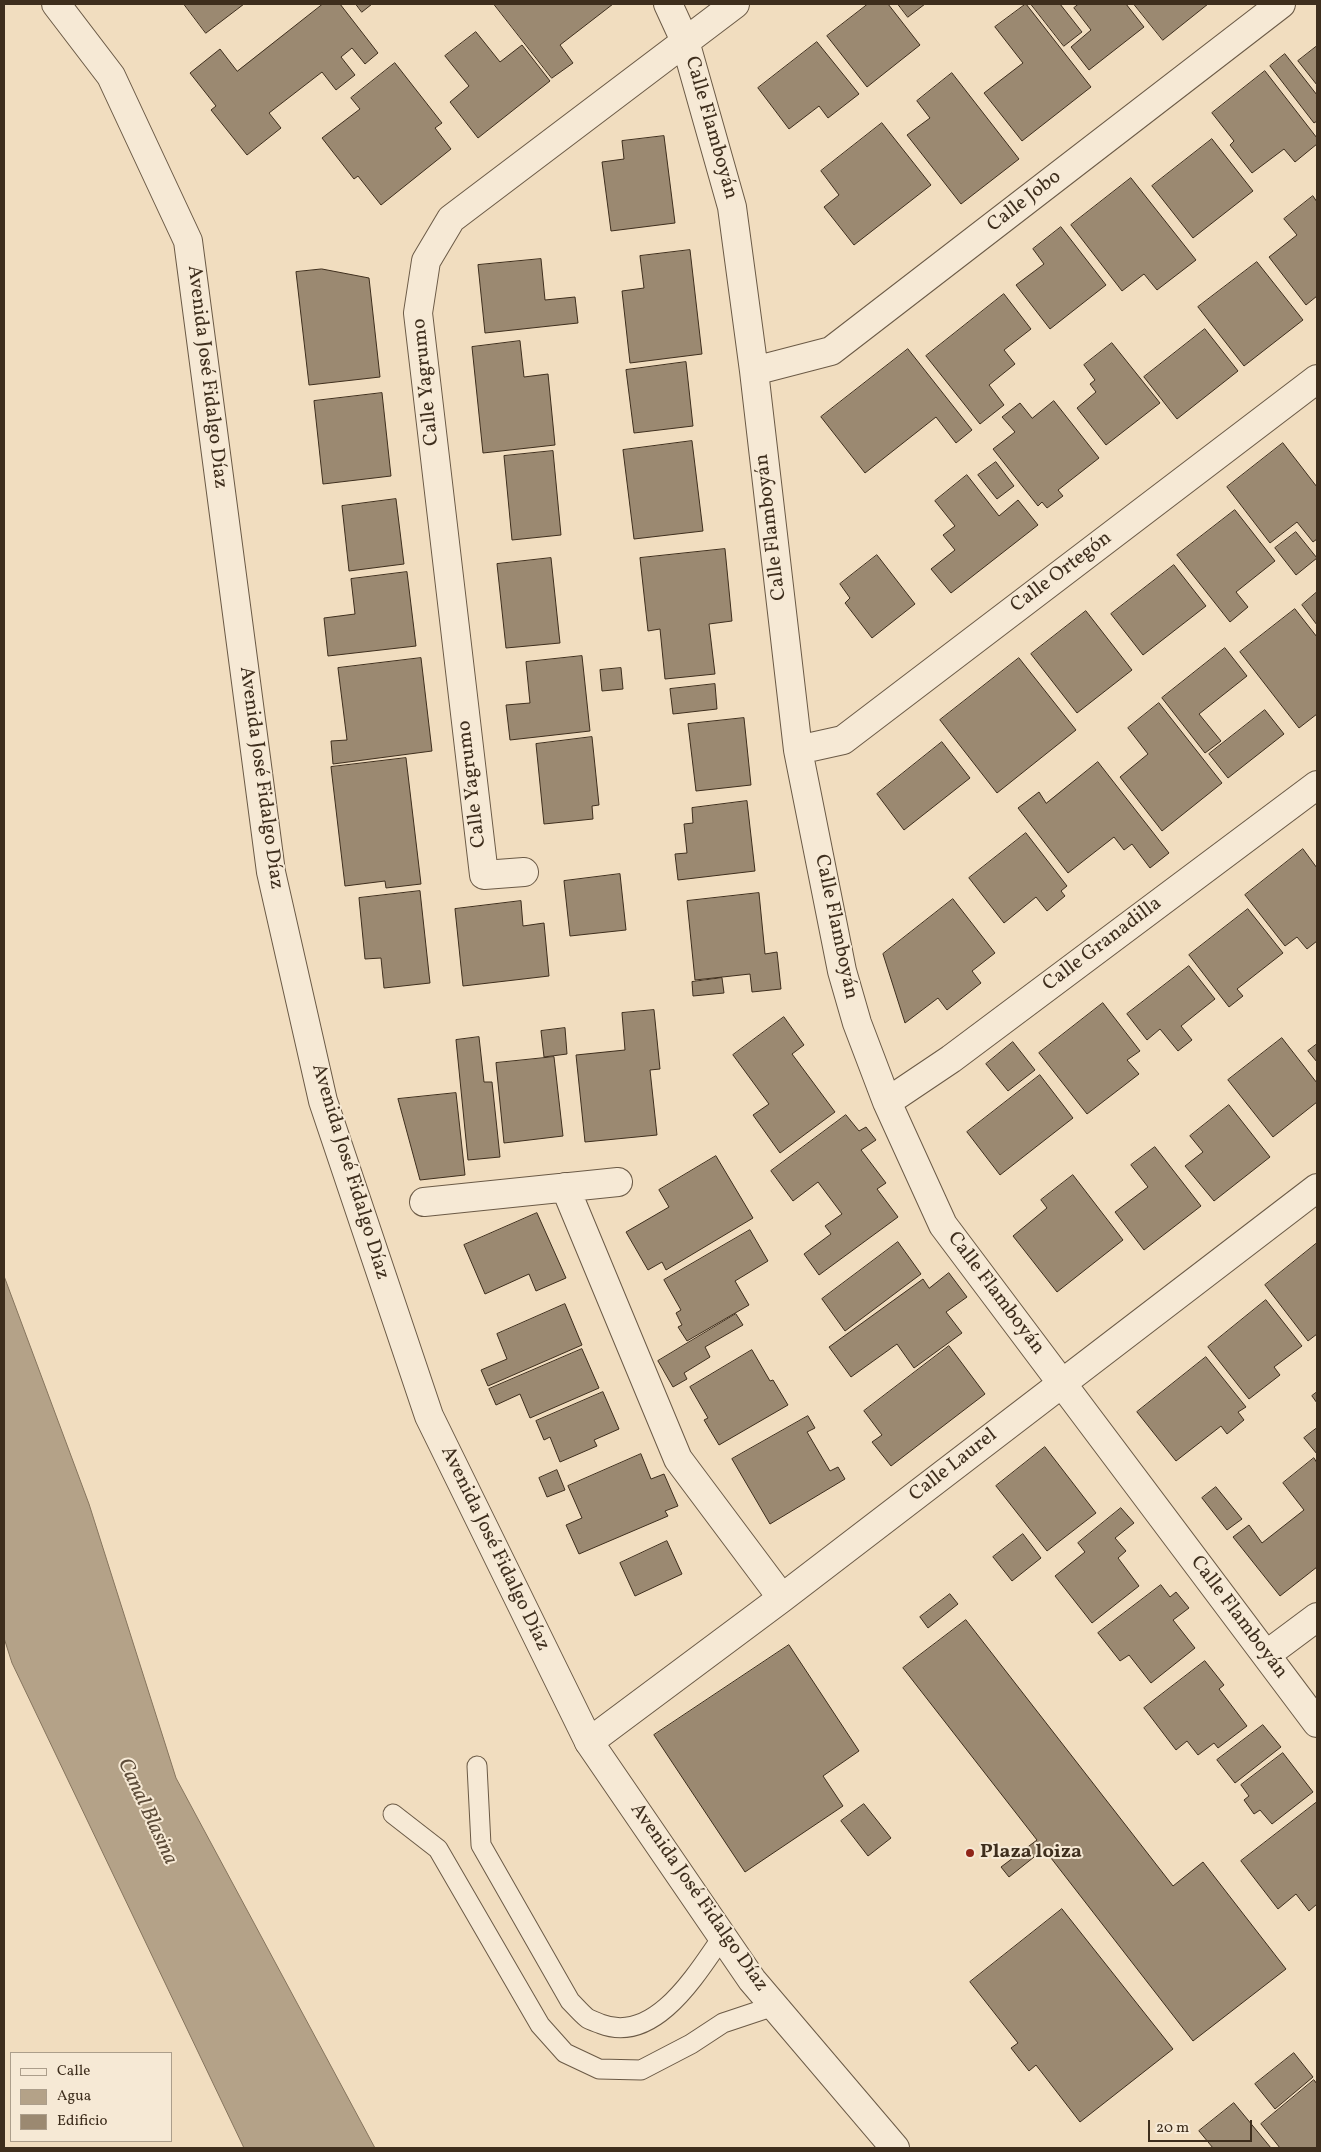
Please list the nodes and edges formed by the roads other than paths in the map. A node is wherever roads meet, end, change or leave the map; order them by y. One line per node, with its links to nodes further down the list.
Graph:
1 (56, 4): 21 (street, Avenida José Fidalgo Díaz)
2 (668, 4): 5 (street, Calle Flamboyán)
3 (735, 4): 5 (street, Calle Yagrumo)
4 (1281, 4): 6 (street, Calle Jobo)
5 (685, 41): 6 (street, Calle Flamboyán); 10 (street, Calle Yagrumo)
6 (754, 371): 8 (street, Calle Flamboyán)
7 (1317, 379): 8 (street, Calle Ortegón)
8 (798, 750): 11 (street, Calle Flamboyán)
9 (1317, 785): 11 (street, Calle Granadilla)
10 (524, 872)
11 (887, 1102): 16 (street, Calle Flamboyán)
12 (618, 1182): 13 (street)
13 (565, 1187): 15 (street); 17 (street)
14 (1317, 1188): 16 (street, Calle Laurel)
15 (424, 1202)
16 (1061, 1383): 17 (street, Calle Laurel); 19 (street, Calle Flamboyán)
17 (782, 1598): 21 (street, Calle Laurel)
18 (1317, 1617): 19 (street)
19 (1266, 1655): 20 (street, Calle Flamboyán)
20 (1317, 1723)
21 (590, 1742): 24 (street, Avenida José Fidalgo Díaz)
22 (477, 1766): 24 (lane)
23 (393, 1814): 25 (lane)
24 (723, 1936): 25 (street, Avenida José Fidalgo Díaz)
25 (774, 2006): 26 (street, Avenida José Fidalgo Díaz)
26 (895, 2148)

